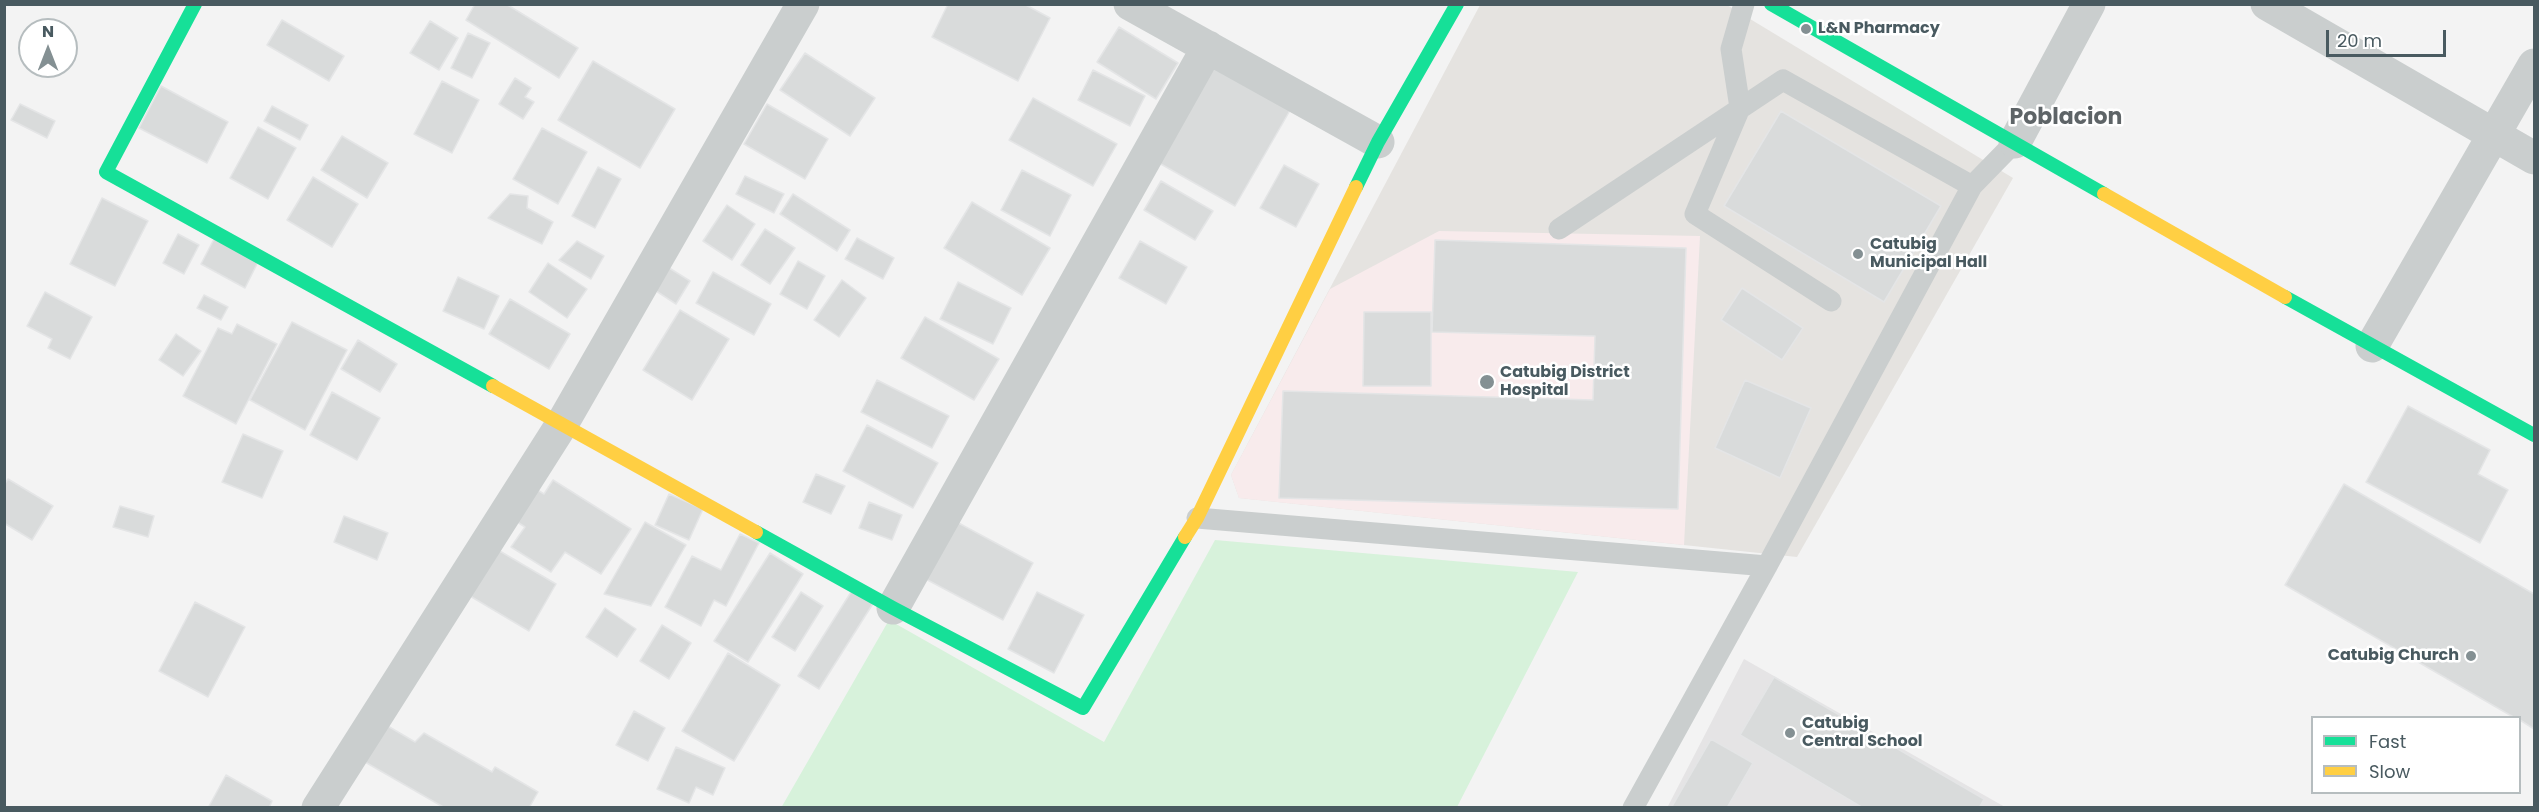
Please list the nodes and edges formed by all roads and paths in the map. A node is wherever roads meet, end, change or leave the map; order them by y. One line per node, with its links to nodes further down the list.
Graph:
1 (195, 4): 20 (street)
2 (803, 4): 20 (street)
3 (1130, 4): 9 (street)
4 (1457, 4): 13 (street)
5 (1744, 4): 11 (lane)
6 (1771, 4): 14 (street)
7 (2089, 4): 14 (street)
8 (2267, 4): 12 (street)
9 (1208, 48): 13 (street); 24 (street)
10 (2535, 65): 12 (street)
11 (1740, 108): 16 (lane); 17 (lane); 18 (lane)
12 (2494, 134): 15 (street); 19 (street)
13 (1378, 142): 22 (street)
14 (2015, 142): 16 (lane); 19 (street)
15 (2535, 158)
16 (1972, 186): 23 (lane)
17 (1558, 229)
18 (1831, 301)
19 (2372, 346): 21 (street)
20 (562, 424): 24 (street); 25 (street)
21 (2535, 435)
22 (1197, 518): 23 (lane); 24 (street)
23 (1767, 566): 26 (lane)
24 (893, 608)
25 (318, 807)
26 (1633, 807)

